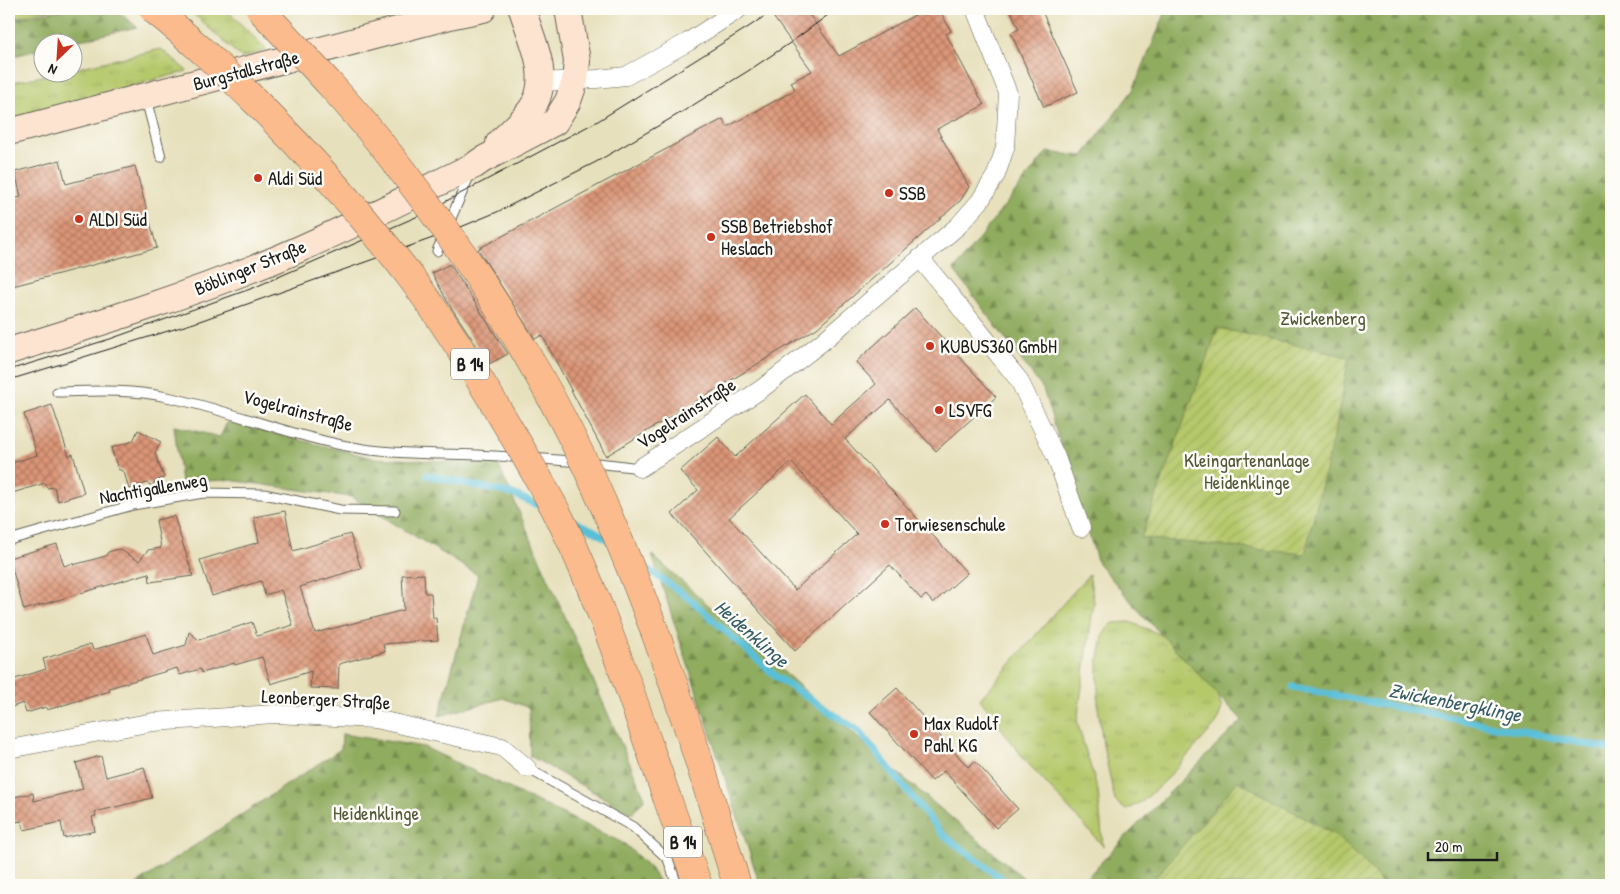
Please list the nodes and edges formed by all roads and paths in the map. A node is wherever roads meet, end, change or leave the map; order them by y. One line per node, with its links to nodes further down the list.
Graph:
1 (153, 9): 25 (highway, B 14, bridge)
2 (260, 9): 26 (highway, B 14, bridge)
3 (483, 9): 10 (street, Burgstallstraße)
4 (522, 9): 9 (street)
5 (568, 9): 8 (street, Böblinger Straße)
6 (739, 9): 8 (street)
7 (974, 9): 15 (street, Vogelrainstraße)
8 (575, 81): 9 (street); 13 (street, Böblinger Straße)
9 (542, 82): 13 (street, Böblinger Straße)
10 (146, 96): 11 (street, Burgstallstraße); 12 (lane)
11 (9, 132)
12 (161, 157)
13 (478, 162): 14 (lane); 16 (street, Böblinger Straße)
14 (437, 251)
15 (920, 258): 18 (street, Vogelrainstraße); 20 (street)
16 (9, 351)
17 (58, 392): 18 (lane, Vogelrainstraße)
18 (640, 468)
19 (395, 511): 21 (lane, Nachtigallenweg)
20 (1081, 528)
21 (9, 540)
22 (9, 749): 23 (street, Leonberger Straße)
23 (527, 768): 24 (lane, Leonberger Straße)
24 (677, 885)
25 (698, 885)
26 (737, 885)

